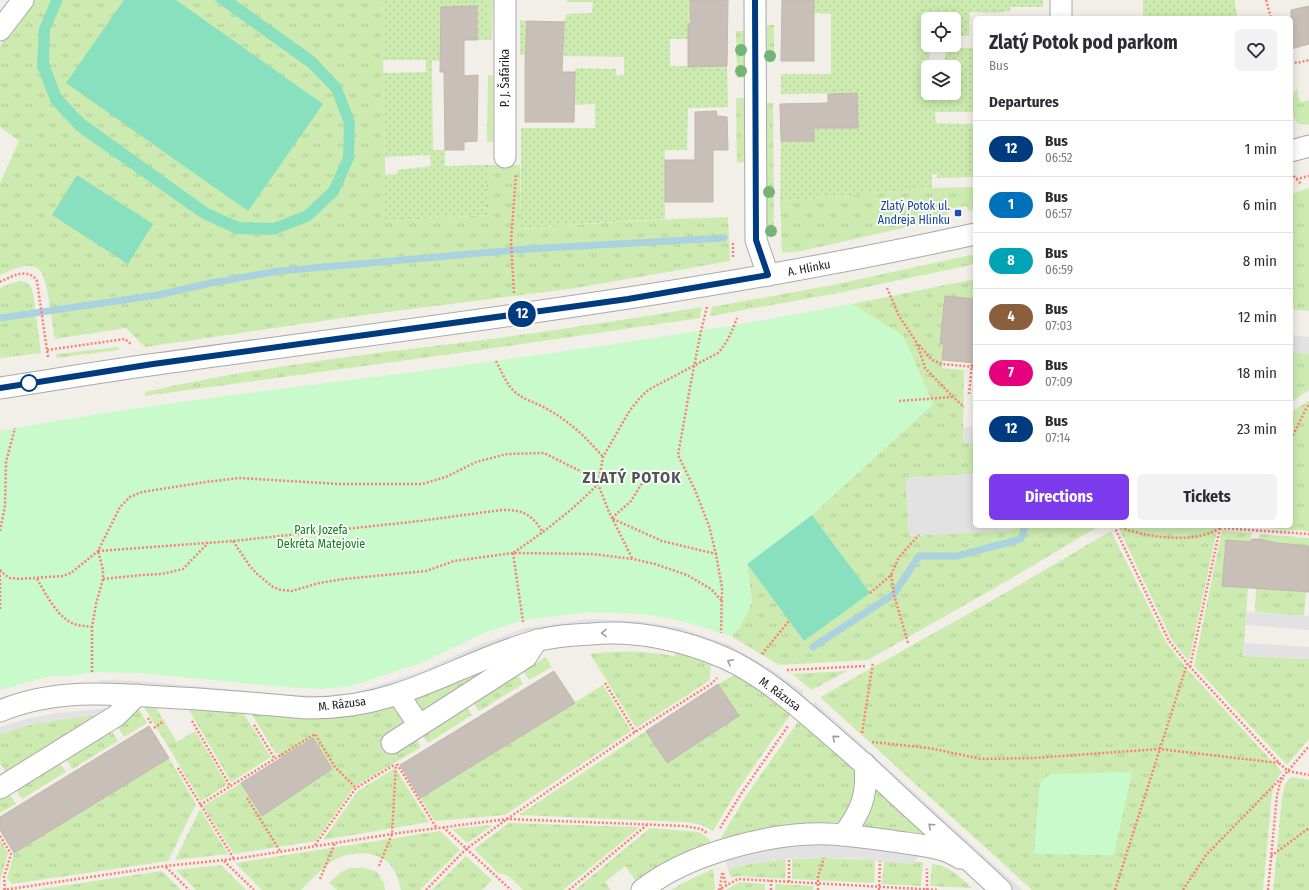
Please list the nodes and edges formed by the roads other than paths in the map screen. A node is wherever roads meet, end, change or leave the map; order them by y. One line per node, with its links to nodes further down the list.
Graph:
1 (23, 0): 6 (street)
2 (505, 0): 9 (street, P. J. Šafárika)
3 (755, 0): 11 (street)
4 (1061, 0): 5 (street)
5 (1061, 16)
6 (0, 30)
7 (1309, 146): 8 (street)
8 (1293, 150)
9 (505, 157)
10 (973, 234): 11 (street, A. Hlinku)
11 (768, 275): 12 (street, A. Hlinku)
12 (0, 388)
13 (537, 640): 14 (street, M. Rázusa); 17 (street); 19 (street, M. Rázusa, one-way to 13)
14 (398, 694): 15 (street, M. Rázusa); 17 (street)
15 (136, 695): 16 (street, M. Rázusa); 20 (street)
16 (0, 711)
17 (419, 725): 18 (street)
18 (392, 743)
19 (865, 764): 21 (street); 22 (street, M. Rázusa, one-way to 19)
20 (0, 788)
21 (843, 835): 22 (street, M. Rázusa); 23 (street, M. Rázusa)
22 (973, 864): 24 (street, M. Rázusa)
23 (642, 890)
24 (1000, 890)

